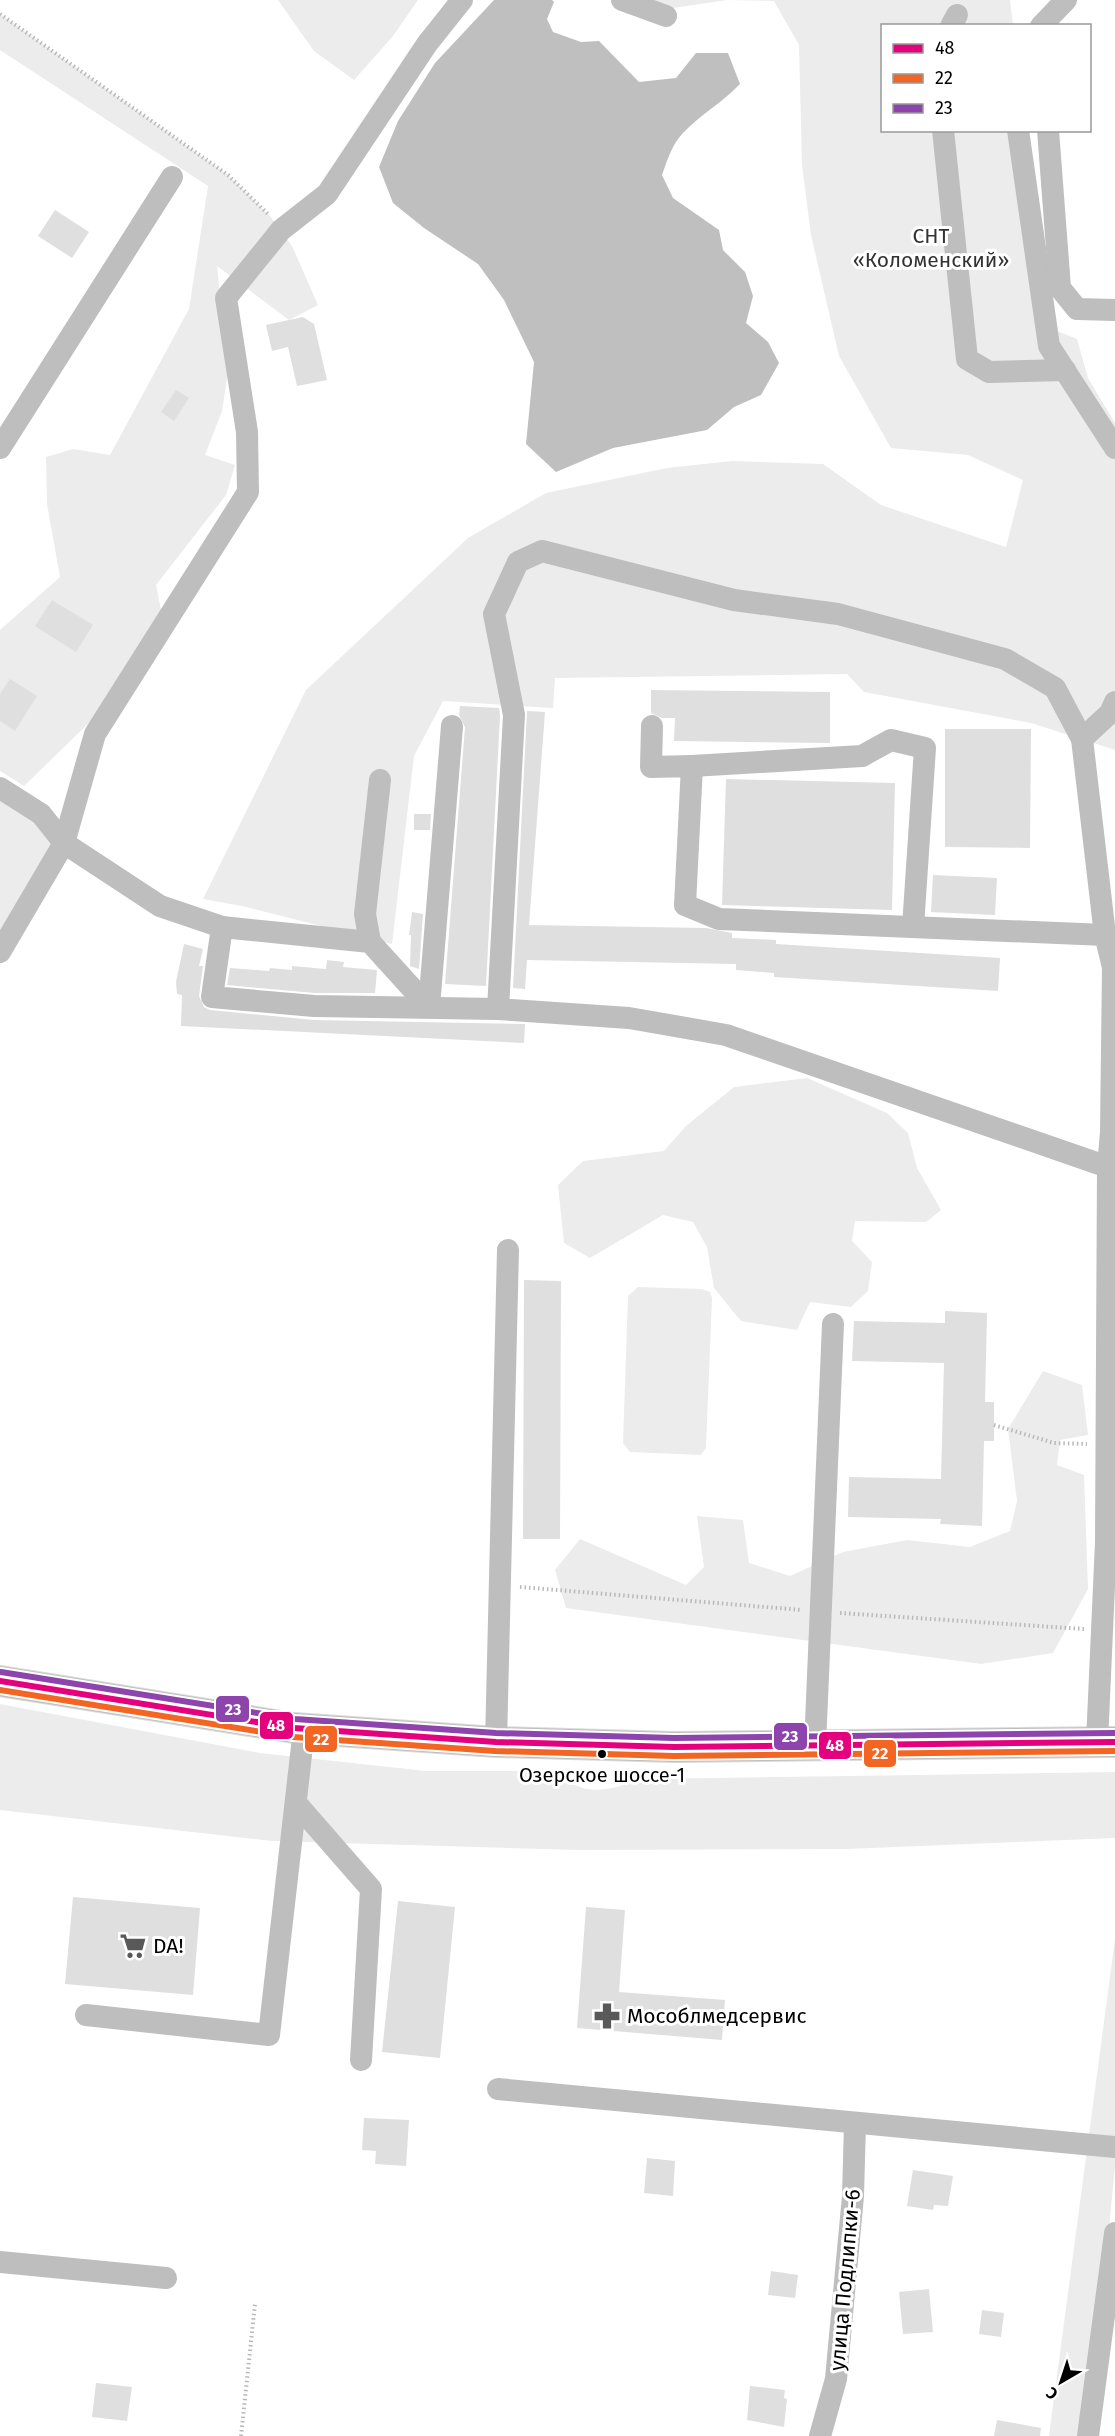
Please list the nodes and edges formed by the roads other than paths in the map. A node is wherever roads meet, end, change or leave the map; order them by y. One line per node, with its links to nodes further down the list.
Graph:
1 (462, 0): 21 (street)
2 (622, 0): 4 (street)
3 (1066, 0): 5 (street)
4 (666, 16)
5 (1043, 24)
6 (943, 132): 11 (street)
7 (1018, 132): 11 (street)
8 (1048, 132): 10 (street)
9 (172, 177): 12 (street)
10 (1115, 310)
11 (1065, 370): 13 (street)
12 (0, 448)
13 (1115, 448)
14 (1115, 702): 17 (street)
15 (452, 726): 27 (street)
16 (652, 726): 18 (street)
17 (1082, 739): 24 (street); 28 (street)
18 (692, 766): 23 (street); 23 (street)
19 (380, 780): 25 (street)
20 (0, 788): 21 (street)
21 (64, 843): 22 (street); 26 (street)
22 (222, 927): 25 (street); 27 (street)
23 (913, 927): 24 (street)
24 (1105, 935): 29 (street)
25 (370, 942): 27 (street)
26 (0, 952)
27 (429, 1007): 28 (street)
28 (498, 1009): 29 (street)
29 (1112, 1167): 32 (street)
30 (508, 1250): 35 (street)
31 (833, 1324): 37 (street)
32 (1110, 1564): 36 (street)
33 (0, 1681): 34 (main road)
34 (304, 1729): 35 (main road); 38 (street)
35 (496, 1742): 37 (main road)
36 (1106, 1742): 37 (main road)
37 (815, 1746)
38 (296, 1803): 39 (street); 40 (street)
39 (86, 2015)
40 (361, 2060)
41 (498, 2089): 42 (street)
42 (855, 2123): 43 (street); 48 (street, улица Подлипки-6)
43 (1115, 2147)
44 (1115, 2233): 47 (street)
45 (0, 2262): 46 (street)
46 (166, 2278)
47 (1111, 2289): 49 (street)
48 (820, 2436)
49 (1088, 2436)

